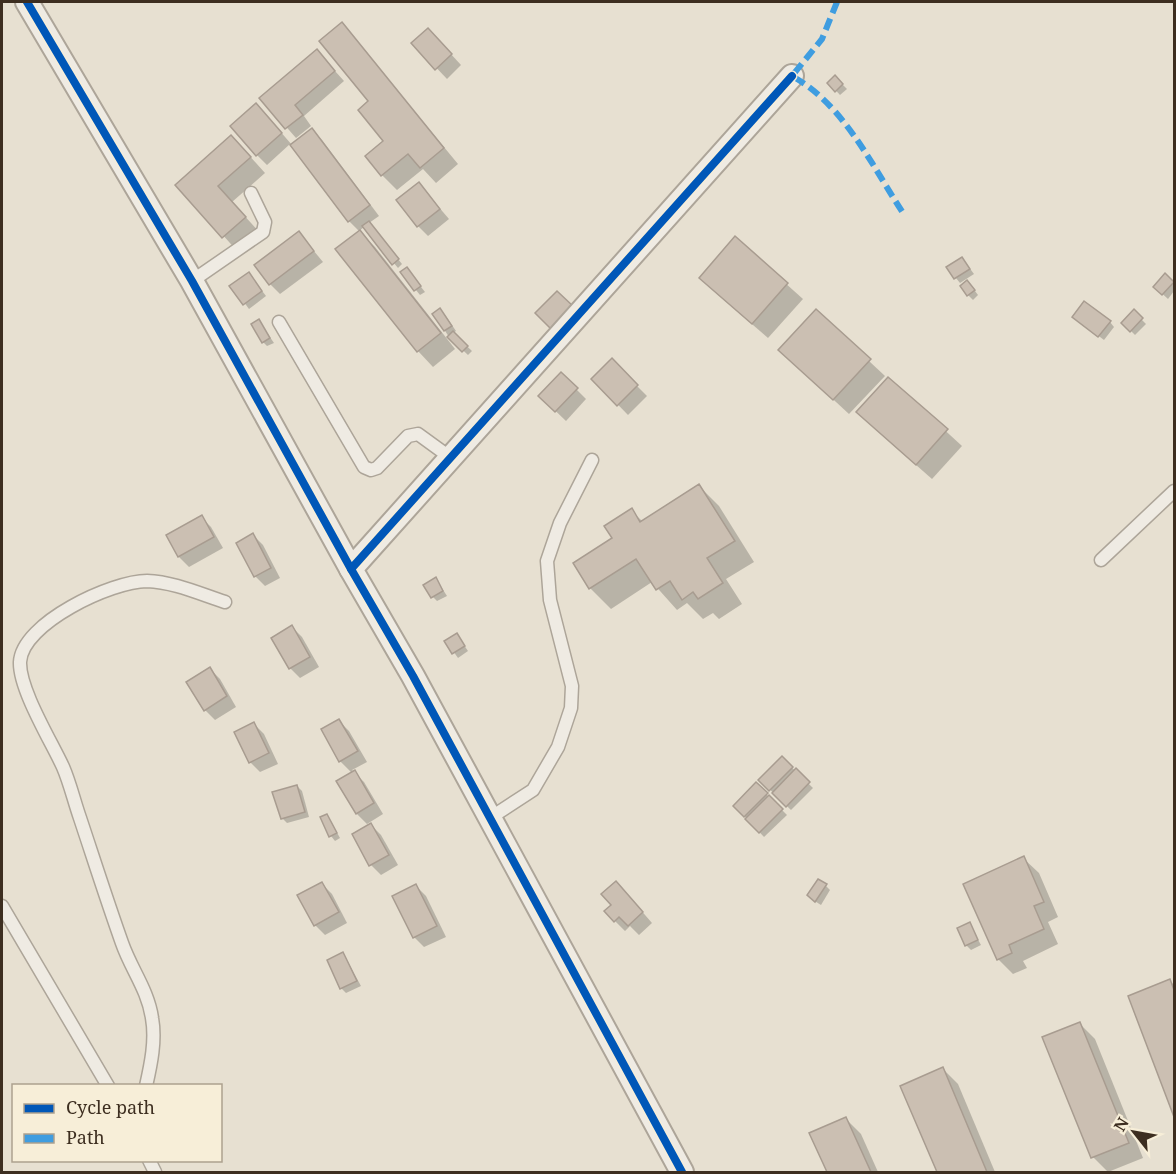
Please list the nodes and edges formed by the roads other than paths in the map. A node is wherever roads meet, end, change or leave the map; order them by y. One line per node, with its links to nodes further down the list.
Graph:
1 (27, 2): 4 (street)
2 (792, 76): 6 (street)
3 (251, 193): 4 (lane)
4 (192, 281): 10 (street)
5 (279, 322): 6 (lane)
6 (451, 458): 10 (street)
7 (592, 460): 12 (lane)
8 (1174, 491): 9 (lane)
9 (1101, 560)
10 (351, 569): 12 (street)
11 (225, 602): 15 (lane)
12 (490, 818): 16 (street)
13 (2, 906): 14 (lane)
14 (107, 1084)
15 (146, 1084)
16 (682, 1173)

